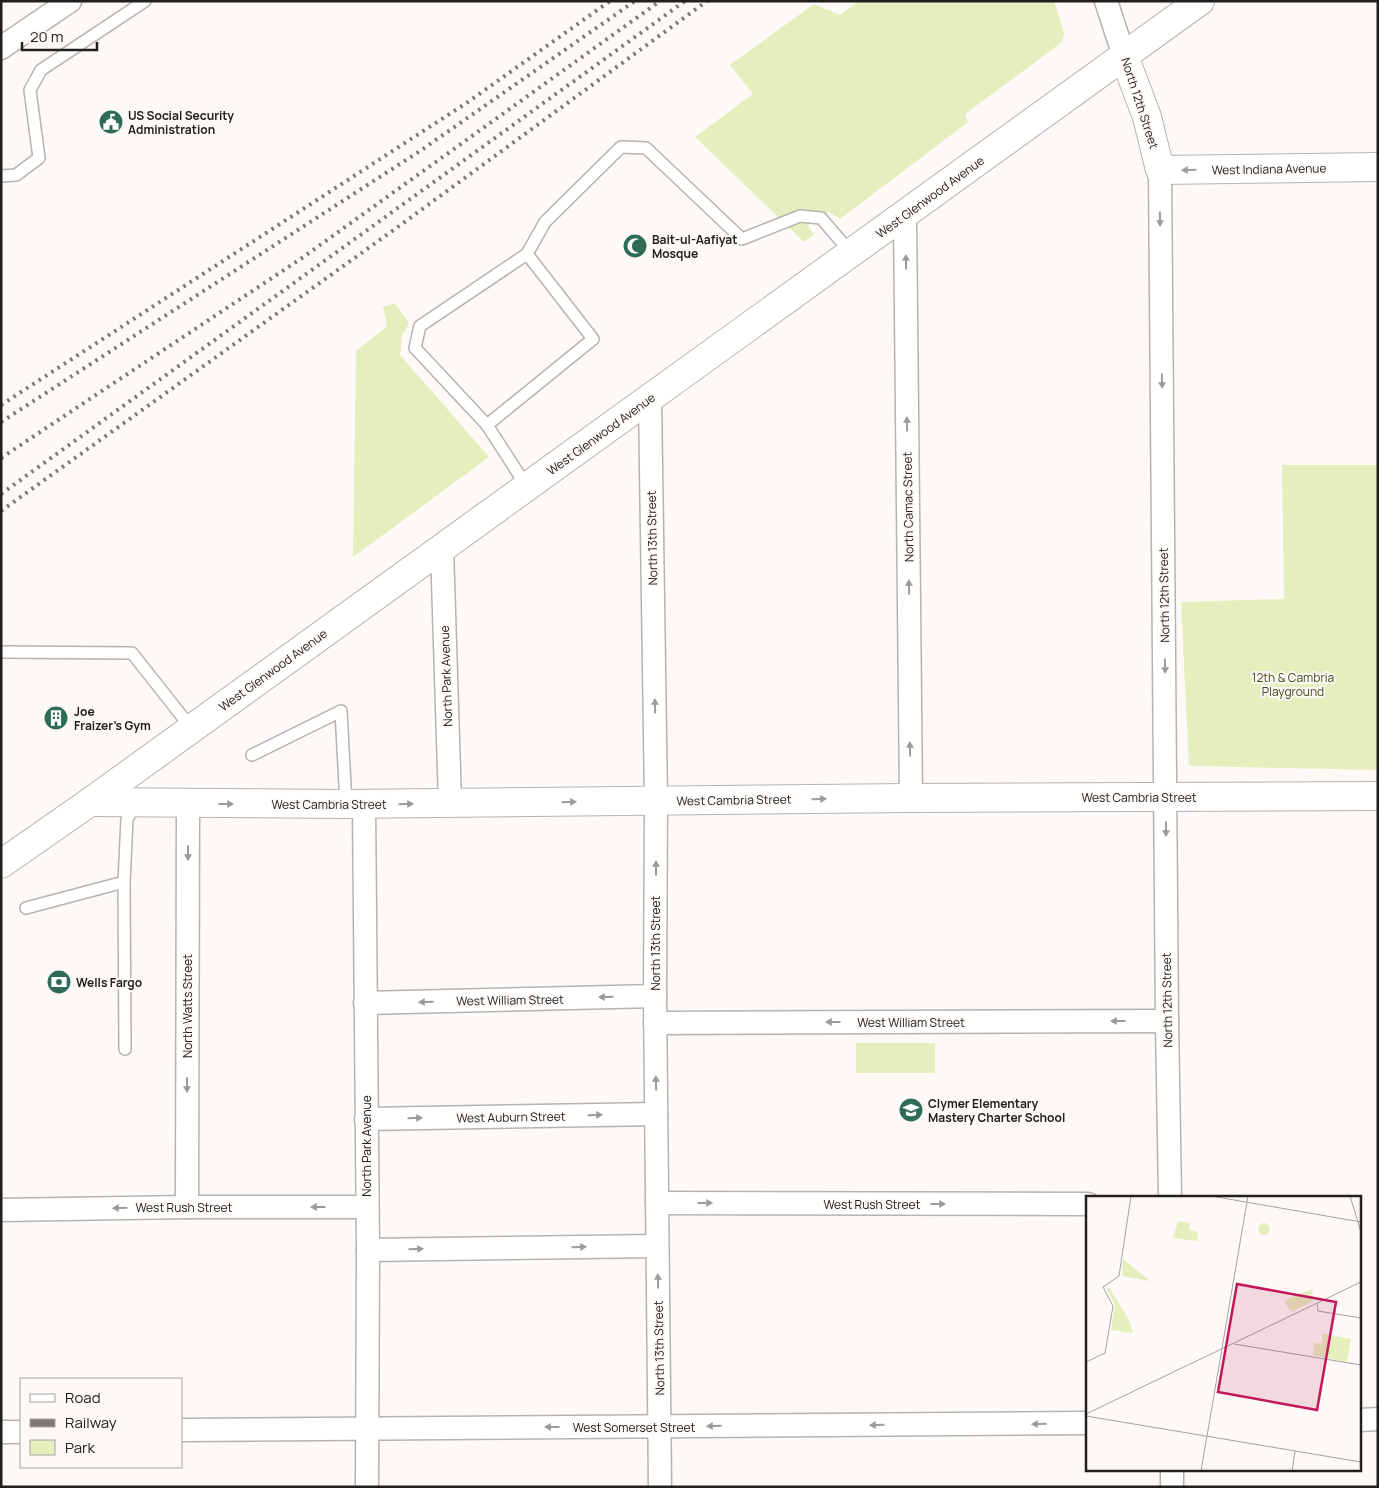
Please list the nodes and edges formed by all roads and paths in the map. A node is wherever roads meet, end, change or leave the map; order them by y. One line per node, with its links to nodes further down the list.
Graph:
1 (70, 1): 5 (street)
2 (145, 1): 9 (lane)
3 (1106, 1): 6 (street, North 12th Street)
4 (1200, 1): 6 (street, West Glenwood Avenue)
5 (1, 48)
6 (1124, 56): 8 (street, North 12th Street); 10 (street, West Glenwood Avenue)
7 (1378, 167): 8 (street, West Indiana Avenue, one-way to 8)
8 (1160, 170): 21 (street, North 12th Street, one-way to 21)
9 (1, 176)
10 (905, 215): 12 (street, West Glenwood Avenue); 22 (street, North Camac Street, one-way to 10)
11 (527, 254): 12 (lane); 14 (lane); 14 (lane)
12 (852, 254): 13 (street, West Glenwood Avenue)
13 (650, 398): 15 (street, West Glenwood Avenue); 23 (street, North 13th Street, one-way to 13)
14 (487, 425): 15 (lane)
15 (527, 487): 16 (street, West Glenwood Avenue)
16 (442, 548): 18 (street, West Glenwood Avenue); 26 (street, North Park Avenue)
17 (1, 652): 18 (lane)
18 (192, 729): 24 (street, West Glenwood Avenue)
19 (252, 755): 28 (lane)
20 (1378, 796): 21 (street, West Cambria Street)
21 (1166, 797): 22 (street, West Cambria Street); 34 (street, North 12th Street, one-way to 34)
22 (911, 798): 23 (street, West Cambria Street, one-way to 22)
23 (656, 801): 26 (street, West Cambria Street, one-way to 23); 32 (street, North 13th Street, one-way to 23)
24 (90, 802): 25 (street, West Cambria Street); 29 (street, West Glenwood Avenue)
25 (137, 803): 27 (street, West Cambria Street); 30 (lane)
26 (450, 803): 28 (street, West Cambria Street, one-way to 26)
27 (188, 804): 28 (street, West Cambria Street, one-way to 28); 42 (street, North Watts Street, one-way to 42)
28 (355, 804): 33 (street, North Park Avenue)
29 (1, 864)
30 (124, 882): 31 (lane); 36 (lane)
31 (26, 908)
32 (655, 996): 33 (street, West William Street, one-way to 33); 35 (street, North 13th Street)
33 (366, 1003): 38 (street, North Park Avenue)
34 (1167, 1021): 35 (street, West William Street, one-way to 35); 39 (street, North 12th Street)
35 (655, 1023): 37 (street, North 13th Street, one-way to 35)
36 (125, 1049)
37 (656, 1114): 38 (street, West Auburn Street, one-way to 37); 40 (street, North 13th Street)
38 (366, 1119): 43 (street, North Park Avenue)
39 (1170, 1196)
40 (656, 1203): 41 (street, West Rush Street, one-way to 41); 45 (street, North 13th Street)
41 (1086, 1204)
42 (186, 1207): 43 (street, West Rush Street, one-way to 42); 44 (street, West Rush Street, one-way to 44)
43 (366, 1207): 46 (street, North Park Avenue)
44 (1, 1210)
45 (657, 1246): 46 (street, one-way to 45); 50 (street, North 13th Street, one-way to 45)
46 (368, 1250): 51 (street, North Park Avenue)
47 (1378, 1419): 48 (street)
48 (1362, 1420)
49 (1086, 1423): 50 (street, West Somerset Street, one-way to 50)
50 (660, 1427): 51 (street, West Somerset Street, one-way to 51); 57 (street, North 13th Street)
51 (368, 1428): 52 (street, West Somerset Street); 56 (street, North Park Avenue)
52 (182, 1430)
53 (1, 1432): 54 (street)
54 (20, 1432)
55 (1172, 1470): 58 (street)
56 (367, 1487)
57 (660, 1487)
58 (1172, 1487)

